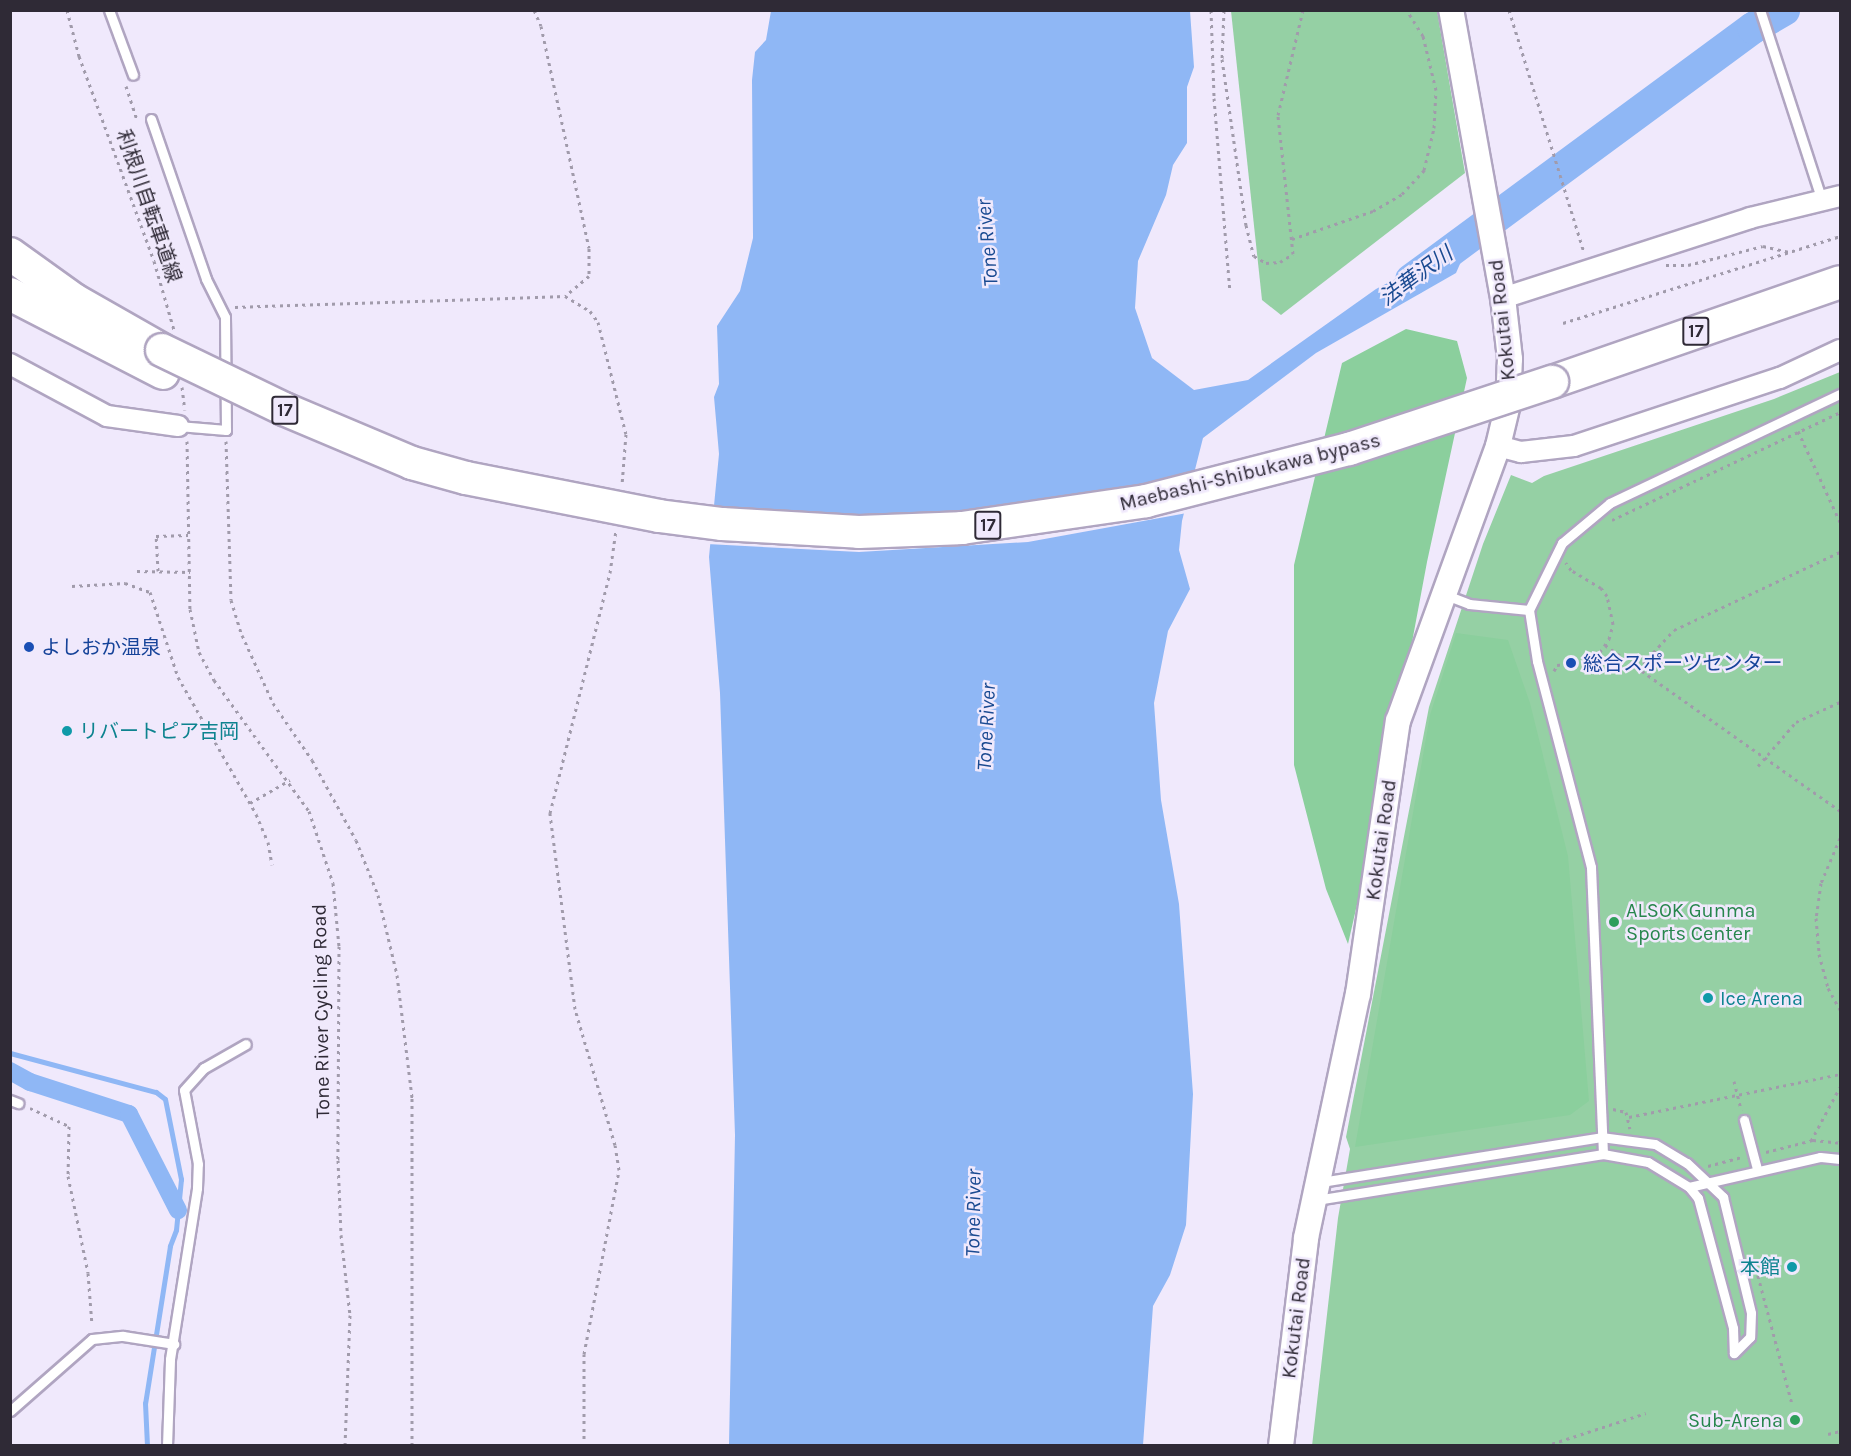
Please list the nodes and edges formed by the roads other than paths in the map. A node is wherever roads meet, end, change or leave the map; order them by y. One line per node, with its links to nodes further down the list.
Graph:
1 (109, 10): 4 (lane)
2 (1451, 10): 12 (street, Kokutai Road)
3 (1760, 10): 6 (lane)
4 (133, 75)
5 (151, 119): 17 (lane)
6 (1831, 199): 12 (street)
7 (10, 240): 9 (highway)
8 (10, 254): 9 (highway, Maebashi-Shibukawa bypass / 17)
9 (43, 279): 14 (highway, Maebashi-Shibukawa bypass / 17)
10 (1840, 282): 14 (highway, Maebashi-Shibukawa bypass / 17, bridge)
11 (10, 294): 14 (highway)
12 (1503, 298): 18 (street, Kokutai Road)
13 (1840, 350): 18 (street)
14 (171, 360)
15 (10, 363): 17 (street)
16 (1840, 394): 20 (lane)
17 (184, 426)
18 (1498, 446): 19 (street, Kokutai Road)
19 (1443, 594): 20 (lane); 29 (street, Kokutai Road)
20 (1529, 610): 23 (lane)
21 (246, 1044): 30 (lane)
22 (1744, 1120): 26 (lane)
23 (1601, 1137): 24 (lane); 27 (lane); 29 (lane)
24 (1603, 1154): 28 (lane); 29 (lane)
25 (1840, 1159): 26 (lane)
26 (1757, 1169): 27 (lane)
27 (1710, 1182): 28 (lane); 28 (lane)
28 (1689, 1187)
29 (1315, 1192): 33 (street, Kokutai Road)
30 (171, 1343): 31 (lane); 32 (lane)
31 (10, 1411)
32 (167, 1446)
33 (1281, 1446)

